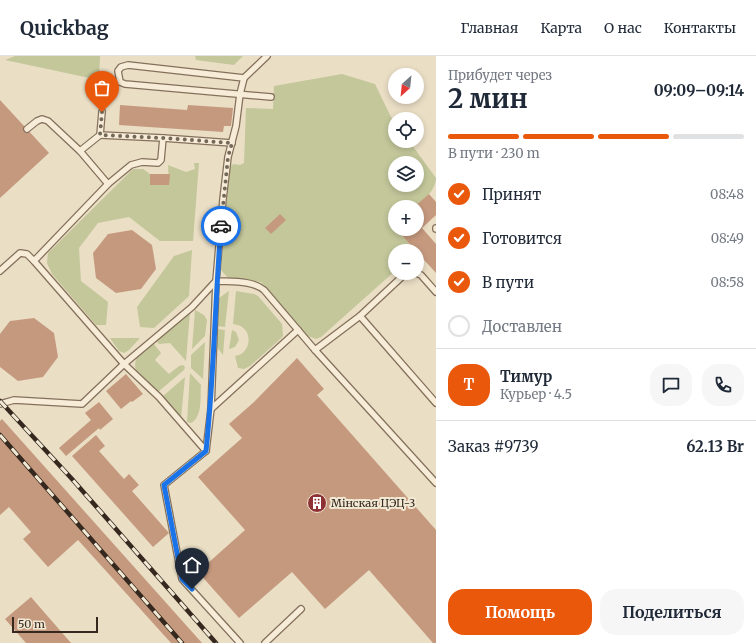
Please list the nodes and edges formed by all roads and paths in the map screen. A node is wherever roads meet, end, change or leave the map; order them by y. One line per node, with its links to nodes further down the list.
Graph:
1 (268, 56): 2 (lane)
2 (244, 78): 3 (lane); 3 (lane)
3 (240, 94): 4 (lane); 9 (lane)
4 (270, 97)
5 (102, 112): 7 (lane)
6 (27, 129): 10 (lane)
7 (100, 135): 8 (lane); 10 (lane)
8 (163, 138): 9 (lane); 11 (lane)
9 (232, 143): 16 (lane)
10 (80, 152): 11 (lane)
11 (108, 184): 12 (lane)
12 (34, 261): 13 (lane); 21 (lane)
13 (0, 271)
14 (424, 278): 17 (lane)
15 (399, 280): 18 (lane)
16 (216, 281): 19 (lane); 21 (lane); 24 (lane)
17 (436, 292)
18 (360, 316): 20 (lane); 22 (lane)
19 (298, 330): 20 (lane); 24 (lane)
20 (316, 350): 26 (lane)
21 (124, 364): 23 (lane); 25 (lane)
22 (436, 403)
23 (0, 404)
24 (210, 409): 25 (lane)
25 (206, 451): 28 (lane)
26 (436, 483)
27 (301, 609): 29 (lane)
28 (237, 642)
29 (265, 643)

